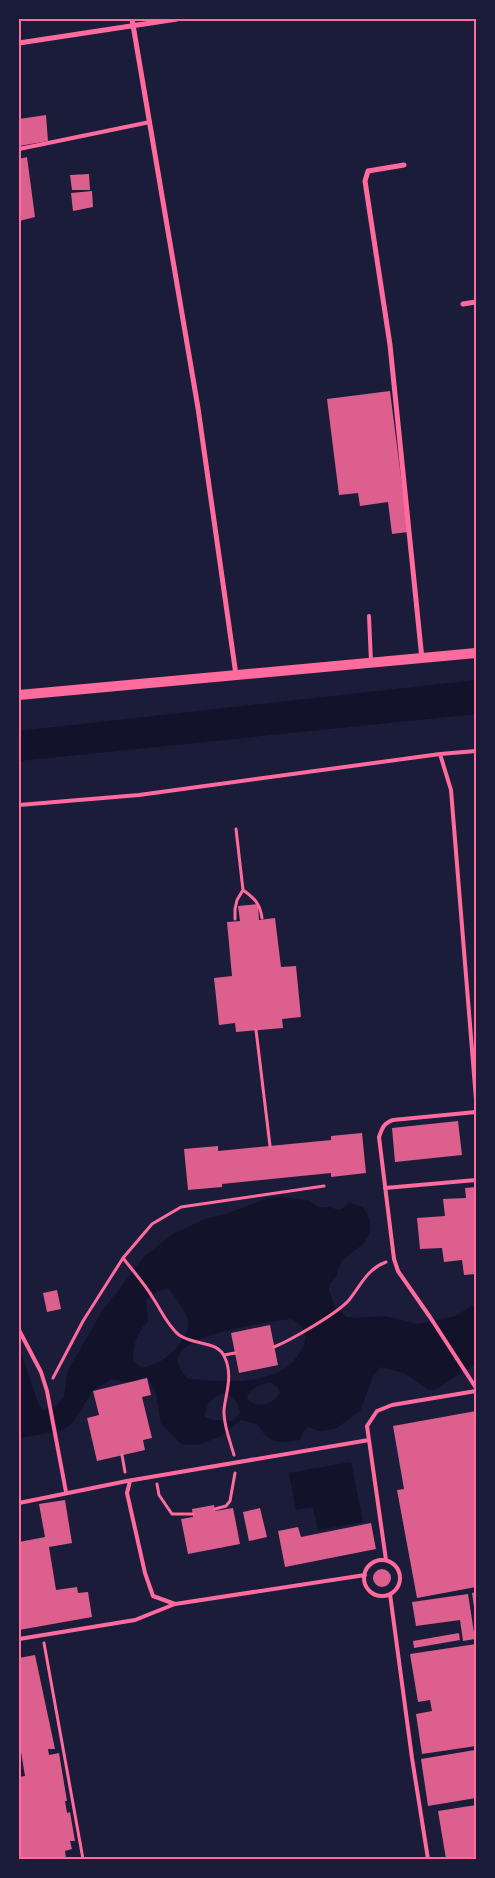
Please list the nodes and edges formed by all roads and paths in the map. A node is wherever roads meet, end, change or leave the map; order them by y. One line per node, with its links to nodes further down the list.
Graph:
1 (132, 19): 3 (street)
2 (177, 19): 3 (street)
3 (133, 26): 4 (street); 5 (street)
4 (19, 43)
5 (150, 122): 6 (lane); 14 (street)
6 (19, 150)
7 (404, 165): 12 (street)
8 (476, 302): 9 (street)
9 (463, 304)
10 (369, 616): 13 (lane)
11 (476, 653): 12 (main road)
12 (422, 659): 13 (main road)
13 (371, 662): 14 (main road)
14 (236, 675): 15 (main road)
15 (19, 695)
16 (476, 751): 17 (lane)
17 (440, 754): 18 (lane); 24 (lane)
18 (19, 805)
19 (236, 829): 20 (path)
20 (243, 890): 21 (path); 22 (path)
21 (262, 918)
22 (235, 919)
23 (256, 1030): 26 (path)
24 (476, 1099)
25 (476, 1112): 29 (lane)
26 (270, 1146)
27 (476, 1180): 29 (lane)
28 (324, 1186): 30 (path)
29 (385, 1188): 31 (lane)
30 (123, 1258): 35 (path); 37 (path)
31 (394, 1259): 33 (path); 36 (lane)
32 (19, 1330): 37 (lane)
33 (274, 1346)
34 (235, 1353): 35 (path)
35 (224, 1356): 40 (path)
36 (476, 1390): 38 (lane)
37 (46, 1391): 43 (lane)
38 (369, 1440): 40 (lane); 47 (lane)
39 (122, 1455): 42 (path)
40 (236, 1462): 41 (lane); 45 (path)
41 (155, 1476): 42 (lane); 46 (path)
42 (128, 1481): 43 (lane); 50 (lane)
43 (66, 1492): 44 (lane)
44 (19, 1503)
45 (215, 1509)
46 (193, 1514)
47 (386, 1560): 48 (lane); 49 (lane)
48 (365, 1575): 49 (lane); 50 (lane)
49 (390, 1594): 54 (lane)
50 (175, 1604): 51 (lane)
51 (43, 1635): 52 (lane); 53 (path)
52 (19, 1639)
53 (83, 1859)
54 (428, 1859)

